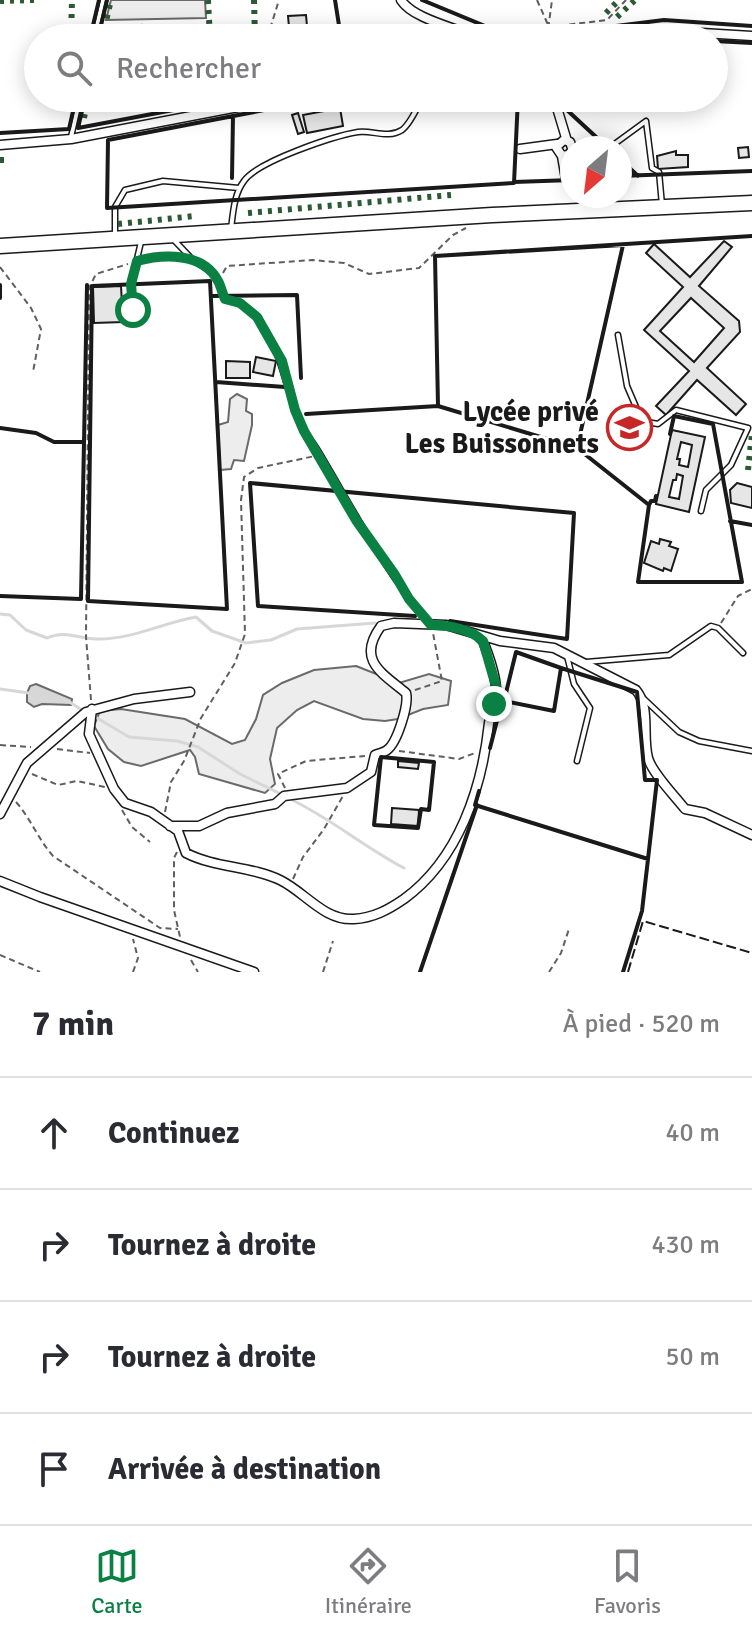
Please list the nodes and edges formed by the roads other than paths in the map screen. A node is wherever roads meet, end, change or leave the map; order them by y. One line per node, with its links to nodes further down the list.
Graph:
1 (103, 0): 3 (lane)
2 (401, 0): 4 (street)
3 (97, 24)
4 (443, 24)
5 (728, 35): 6 (street)
6 (752, 36)
7 (77, 112): 13 (lane)
8 (212, 112): 13 (street)
9 (415, 112): 19 (lane)
10 (559, 112): 11 (street)
11 (567, 136)
12 (625, 136): 21 (lane)
13 (71, 139): 16 (street)
14 (560, 142): 15 (street)
15 (557, 144): 17 (street); 18 (street)
16 (0, 145)
17 (520, 149)
18 (560, 154)
19 (239, 188): 22 (lane); 25 (lane)
20 (752, 203): 21 (highway)
21 (662, 207): 22 (highway)
22 (230, 231): 23 (highway)
23 (169, 235): 24 (highway); 31 (lane)
24 (142, 237): 25 (highway); 27 (lane)
25 (115, 238): 26 (highway)
26 (0, 246)
27 (133, 310)
28 (618, 335): 29 (lane)
29 (750, 426): 30 (lane)
30 (701, 511)
31 (431, 625): 32 (street); 42 (street)
32 (478, 636): 33 (street); 42 (street)
33 (566, 653): 35 (street); 40 (lane)
34 (743, 653): 35 (lane)
35 (586, 662): 37 (street)
36 (190, 692): 38 (street)
37 (644, 699): 39 (lane); 43 (street)
38 (92, 709): 41 (street); 42 (street)
39 (752, 751)
40 (577, 761)
41 (0, 814)
42 (167, 824)
43 (752, 835)
44 (0, 881): 45 (street)
45 (254, 972)

